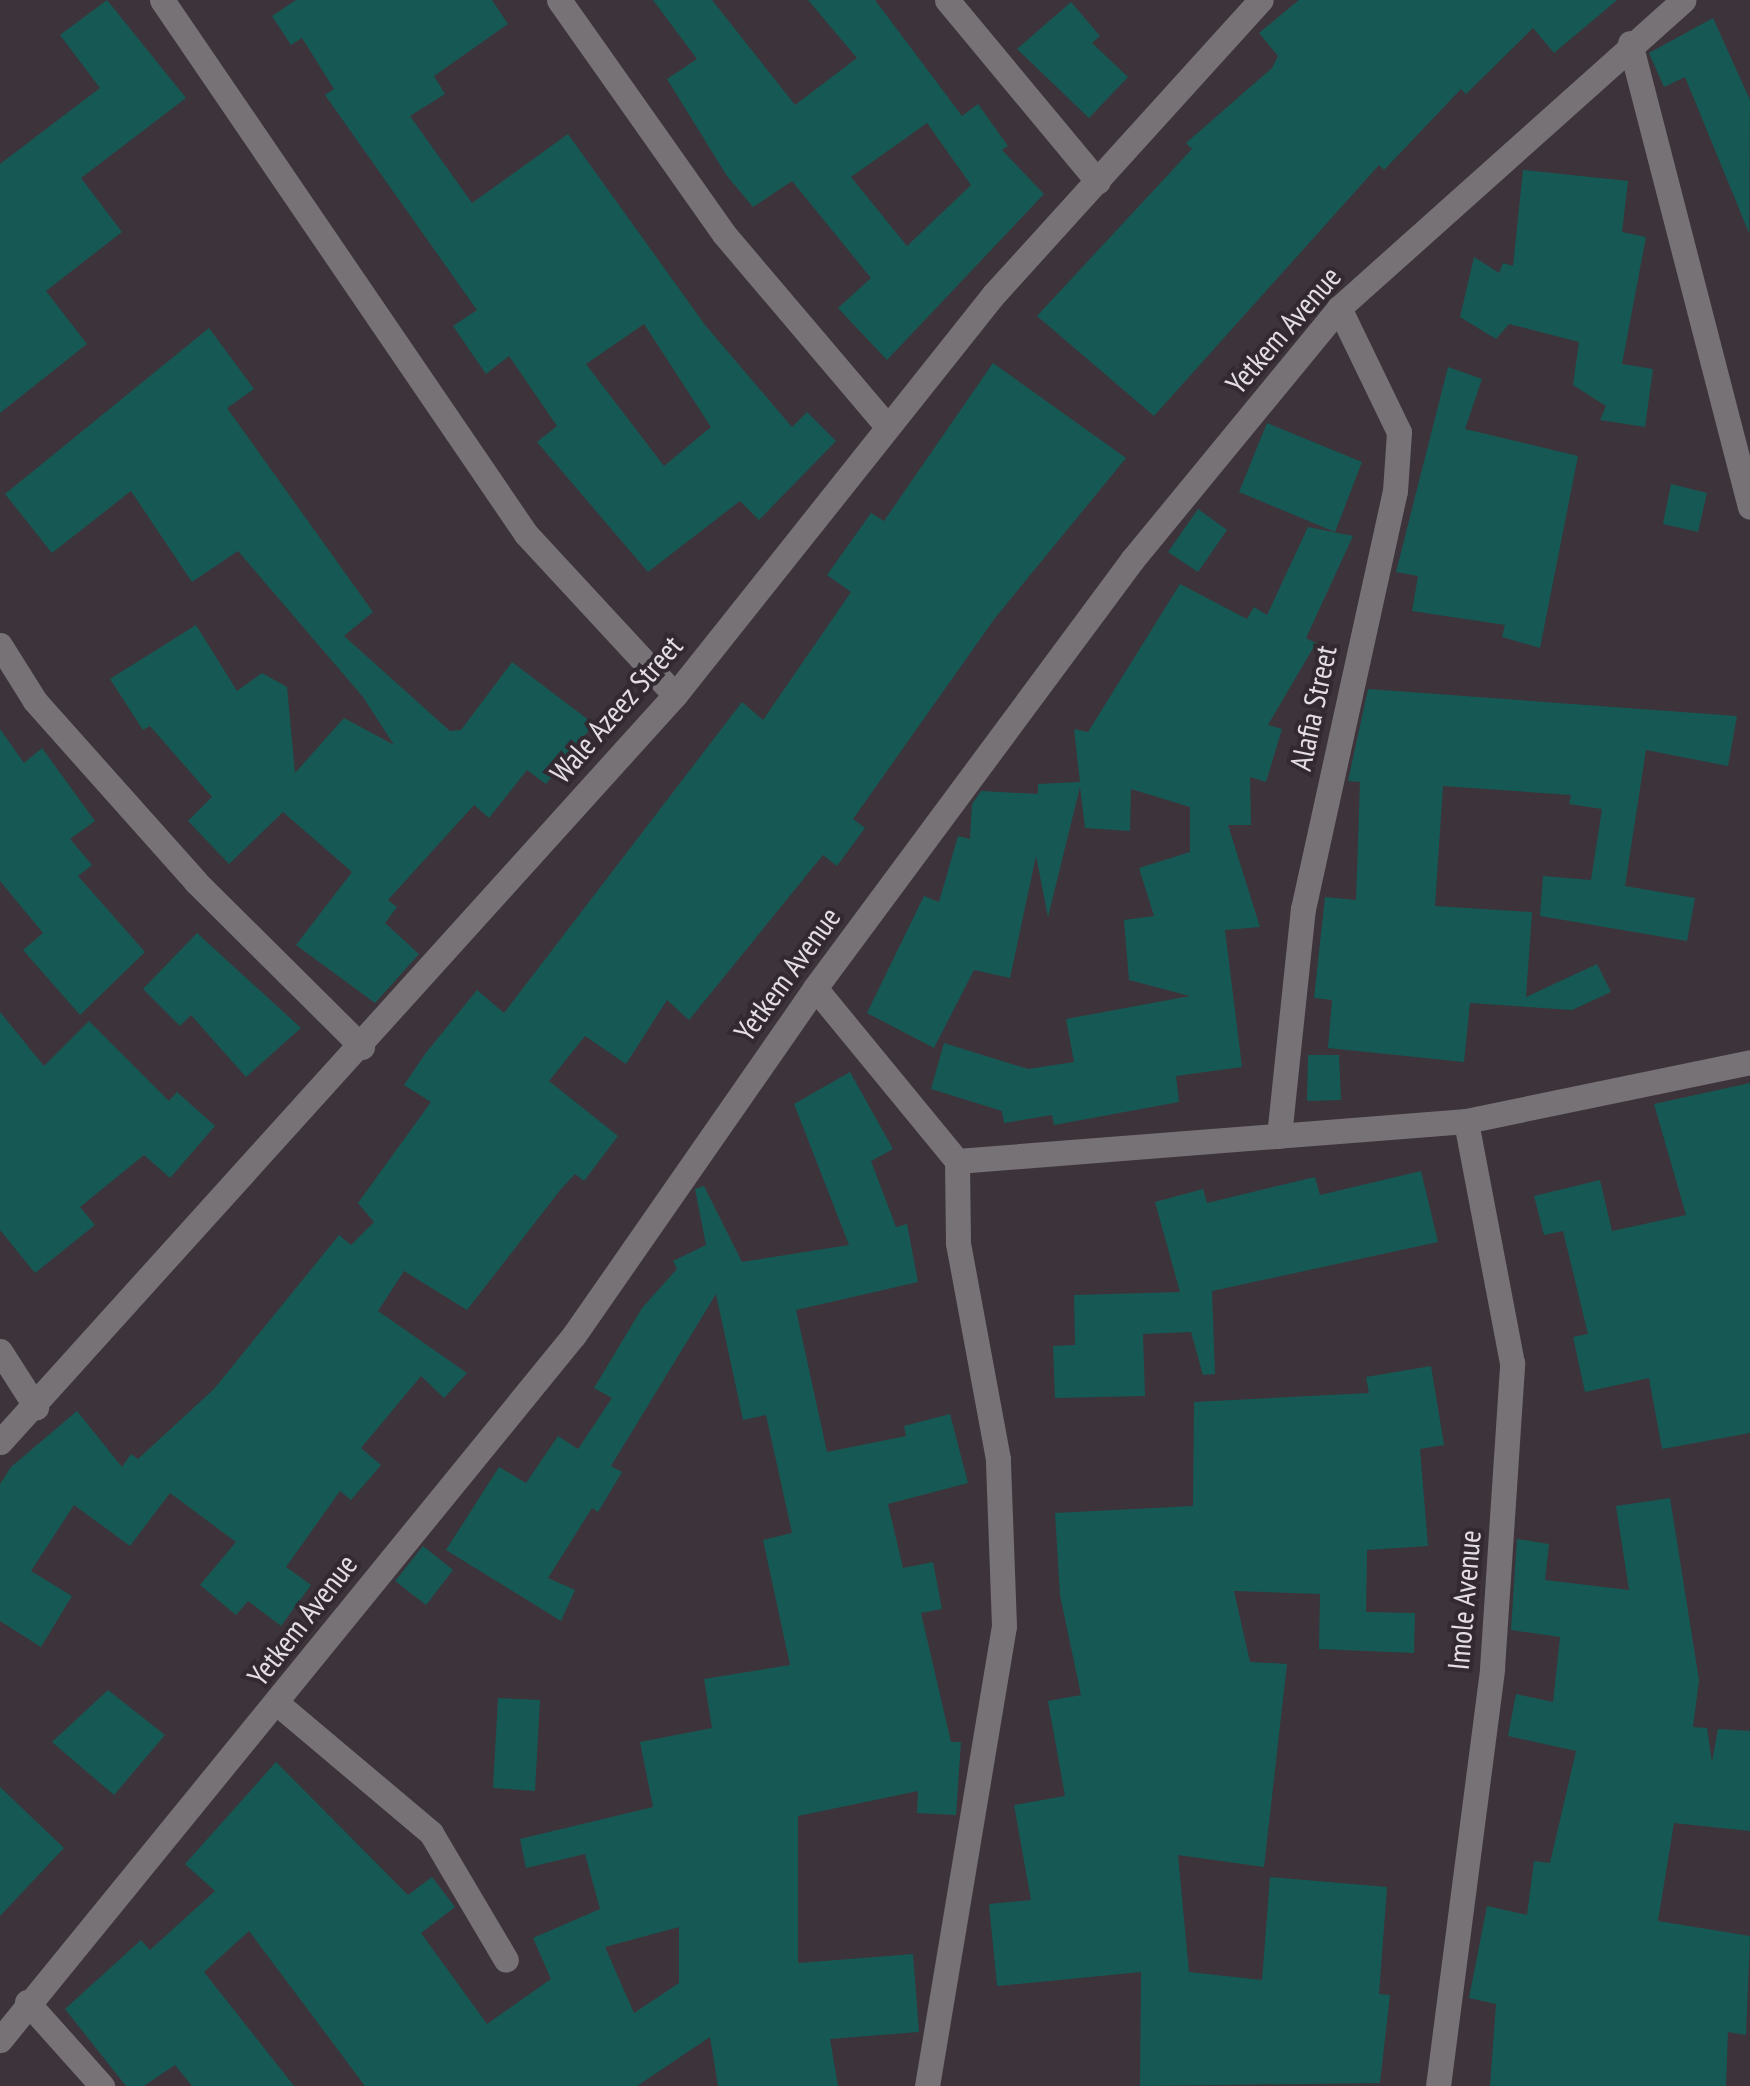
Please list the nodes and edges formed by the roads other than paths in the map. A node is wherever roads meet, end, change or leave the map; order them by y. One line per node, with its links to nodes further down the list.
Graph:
1 (162, 0): 12 (street)
2 (559, 0): 9 (street)
3 (947, 0): 7 (street)
4 (1261, 0): 7 (street, Wale Azeez Street)
5 (1684, 0): 6 (street, Yetkem Avenue)
6 (1630, 43): 8 (street, Yetkem Avenue); 10 (street)
7 (1098, 182): 9 (street, Wale Azeez Street)
8 (1339, 308): 13 (street, Yetkem Avenue); 17 (street, Alafia Street)
9 (885, 424): 12 (street, Wale Azeez Street)
10 (1750, 507)
11 (0, 645): 14 (street)
12 (675, 695): 14 (street, Wale Azeez Street)
13 (815, 988): 18 (street); 22 (street, Yetkem Avenue)
14 (362, 1046): 20 (street, Wale Azeez Street)
15 (1750, 1062): 16 (street)
16 (1466, 1121): 17 (street); 28 (street, Imole Avenue)
17 (1279, 1136): 18 (street)
18 (957, 1161): 27 (street)
19 (0, 1350): 20 (street)
20 (36, 1407): 21 (street, Wale Azeez Street)
21 (0, 1442)
22 (278, 1704): 23 (street); 24 (street, Yetkem Avenue)
23 (506, 1960)
24 (28, 2002): 25 (street, Yetkem Avenue); 26 (street)
25 (0, 2040)
26 (102, 2086)
27 (928, 2086)
28 (1438, 2086)

